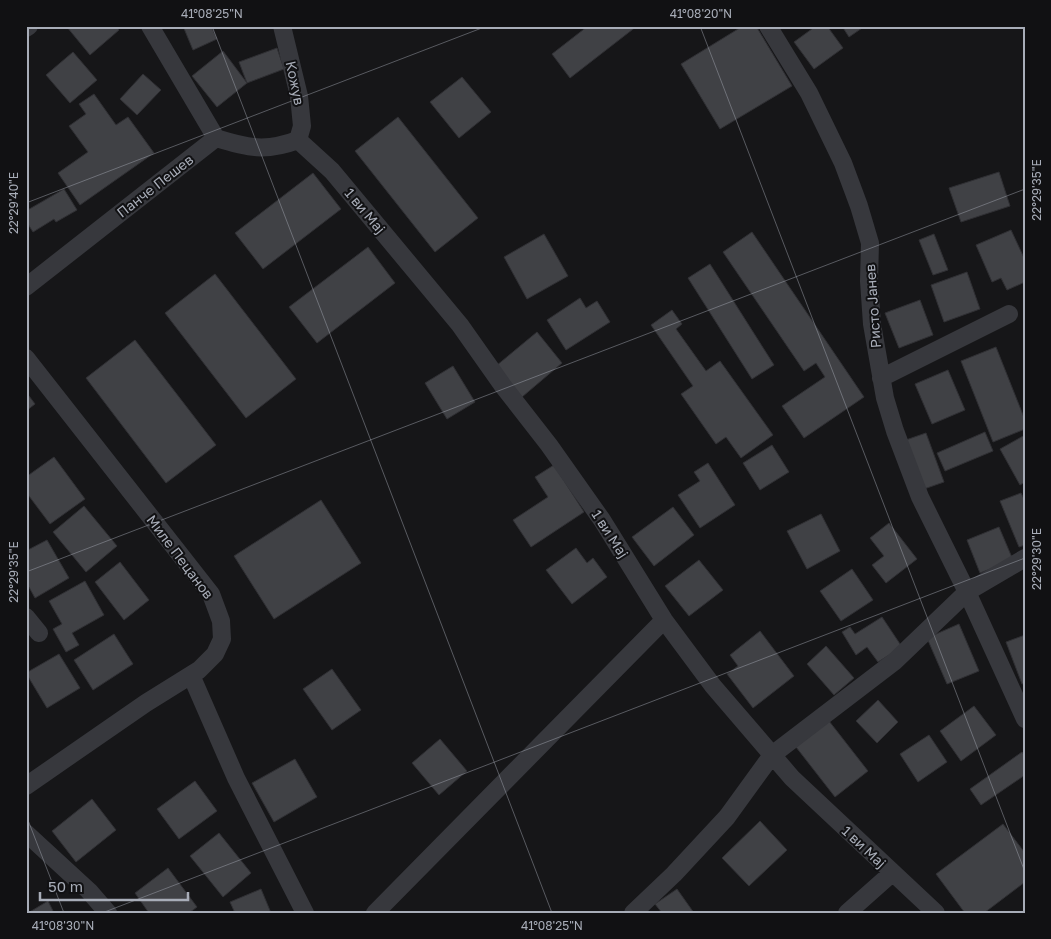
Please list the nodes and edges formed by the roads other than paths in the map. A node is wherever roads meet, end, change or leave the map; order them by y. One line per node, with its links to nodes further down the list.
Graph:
1 (150, 26): 4 (street)
2 (282, 26): 5 (street, Кожув)
3 (768, 26): 9 (street, Ристо Јанев)
4 (216, 138): 5 (street); 6 (street, Панче Пешев)
5 (298, 140): 13 (street, 1 ви Мај)
6 (26, 287)
7 (1009, 314): 9 (street)
8 (26, 358): 15 (street, Миле Пецанов)
9 (881, 378): 11 (street, Ристо Јанев)
10 (1025, 558): 11 (street)
11 (967, 592): 16 (street, Ристо Јанев); 17 (street)
12 (26, 617): 14 (street)
13 (664, 620): 17 (street, 1 ви Мај); 23 (street)
14 (39, 633)
15 (191, 675): 18 (street, Миле Пецанов); 22 (street)
16 (1025, 719)
17 (772, 755): 20 (street, 1 ви Мај); 24 (street)
18 (26, 786)
19 (26, 833): 21 (street)
20 (892, 873): 25 (street); 26 (street, 1 ви Мај)
21 (108, 913)
22 (305, 913)
23 (375, 913)
24 (633, 913)
25 (847, 913)
26 (936, 913)

